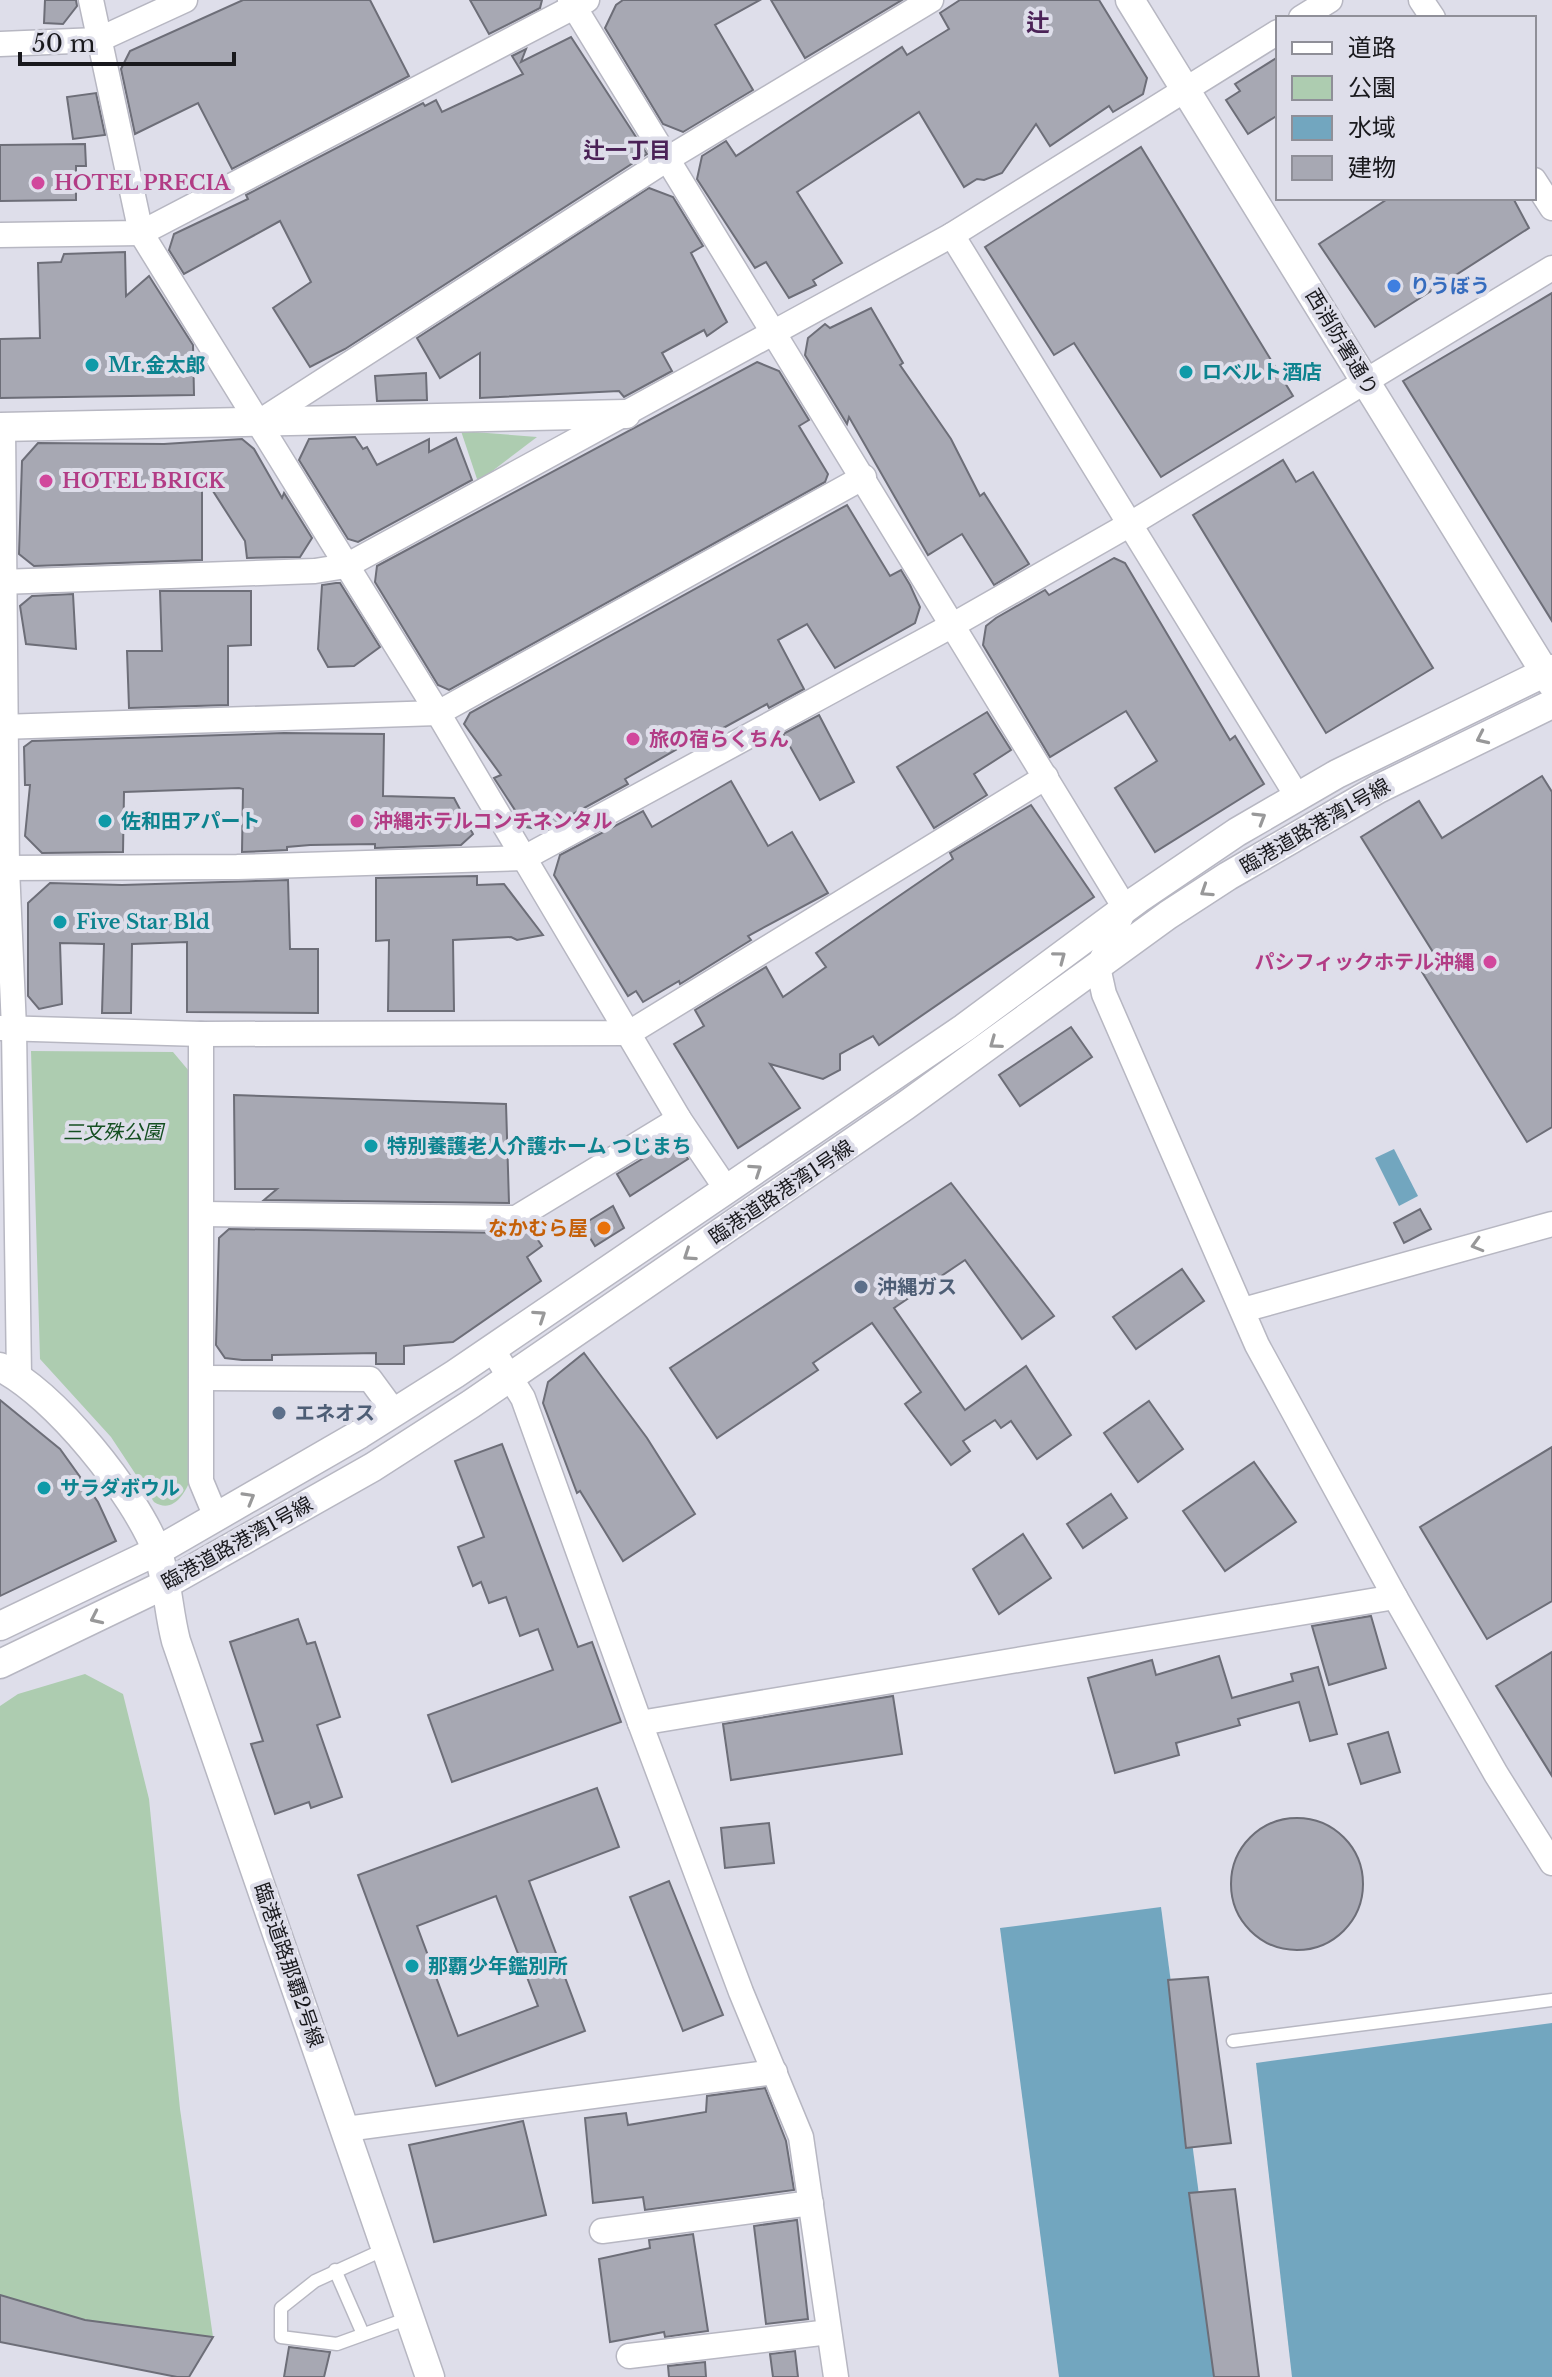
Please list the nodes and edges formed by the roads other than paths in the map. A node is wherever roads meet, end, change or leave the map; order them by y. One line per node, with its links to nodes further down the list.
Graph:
1 (91, 0): 9 (street)
2 (185, 0): 9 (street)
3 (931, 0): 12 (street)
4 (1130, 0): 11 (street, 西消防署通り)
5 (1330, 0): 7 (street)
6 (577, 3): 12 (street); 15 (street)
7 (1304, 16)
8 (1276, 33): 11 (street)
9 (98, 40): 10 (street); 15 (street)
10 (0, 44)
11 (1186, 90): 17 (street); 20 (street, 西消防署通り)
12 (669, 158): 19 (street); 22 (street)
13 (1536, 183): 14 (street)
14 (1552, 208)
15 (141, 233): 16 (street); 22 (street)
16 (0, 235)
17 (952, 235): 19 (street); 25 (street)
18 (1552, 268): 20 (street)
19 (775, 331): 21 (street); 24 (street)
20 (1366, 381): 25 (street); 29 (street, 西消防署通り)
21 (626, 414): 22 (street); 26 (street)
22 (259, 422): 23 (street); 26 (street)
23 (1, 427): 27 (street)
24 (864, 477): 28 (street); 31 (street)
25 (1132, 523): 28 (street); 34 (street)
26 (346, 566): 27 (street); 31 (street)
27 (2, 582): 32 (street)
28 (953, 625): 33 (street); 35 (street)
29 (1550, 675): 34 (street, 臨港道路港湾1号線)
30 (1552, 704): 38 (street, 臨港道路港湾1号線, one-way to 38)
31 (438, 713): 32 (street); 35 (street)
32 (4, 726): 36 (street)
33 (1046, 777): 37 (street); 40 (street)
34 (1297, 796): 37 (street, 臨港道路港湾1号線, one-way to 34)
35 (524, 858): 36 (street); 40 (street)
36 (4, 868): 39 (street)
37 (1125, 908): 38 (street); 43 (street, 臨港道路港湾1号線, one-way to 37)
38 (1098, 967): 47 (street); 50 (street, 臨港道路港湾1号線, one-way to 50)
39 (7, 1028): 41 (street); 46 (street)
40 (629, 1033): 41 (street); 42 (street)
41 (201, 1034): 44 (street)
42 (679, 1119): 43 (street); 44 (street)
43 (727, 1190): 48 (street, 臨港道路港湾1号線, one-way to 43)
44 (204, 1214): 51 (street)
45 (1552, 1224): 47 (street, one-way to 47)
46 (9, 1234): 49 (street)
47 (1243, 1310): 56 (street)
48 (492, 1349): 50 (street); 52 (street, 臨港道路港湾1号線)
49 (10, 1372): 54 (street, 臨港道路那覇2号線)
50 (511, 1376): 55 (street, 臨港道路港湾1号線); 59 (street)
51 (202, 1378): 52 (street); 53 (street)
52 (395, 1413): 53 (street, 臨港道路港湾1号線, one-way to 52)
53 (216, 1517): 54 (street, 臨港道路港湾1号線)
54 (157, 1551): 55 (street, 臨港道路那覇2号線); 57 (street, 臨港道路港湾1号線)
55 (166, 1584): 58 (street, 臨港道路港湾1号線, one-way to 58); 64 (street, 臨港道路那覇2号線)
56 (1395, 1597): 59 (street); 60 (street)
57 (0, 1626)
58 (0, 1664)
59 (640, 1723): 63 (street)
60 (1552, 1863)
61 (1552, 2000): 62 (lane)
62 (1233, 2041)
63 (775, 2072): 64 (street); 65 (street)
64 (346, 2129): 67 (street, 臨港道路那覇2号線)
65 (811, 2203): 66 (street); 70 (street)
66 (602, 2231)
67 (385, 2249): 68 (lane); 69 (street, 臨港道路那覇2号線)
68 (335, 2270): 71 (lane); 71 (lane)
69 (409, 2318): 71 (lane); 73 (street, 臨港道路那覇2号線)
70 (829, 2332): 72 (street); 74 (street)
71 (363, 2334)
72 (629, 2356)
73 (430, 2377)
74 (836, 2377)

